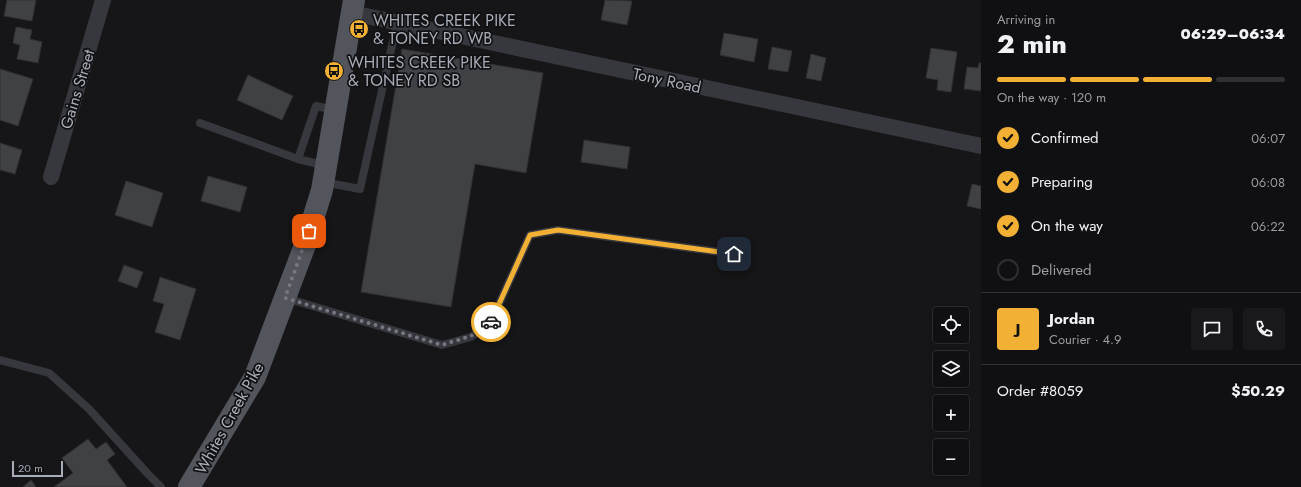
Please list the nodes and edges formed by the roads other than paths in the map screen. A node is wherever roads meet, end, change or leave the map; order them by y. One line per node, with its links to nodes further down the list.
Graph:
1 (103, 0): 9 (street, Gains Street)
2 (353, 7): 3 (street, Tony Road); 4 (main road, Whites Creek Pike)
3 (397, 23): 6 (street, Tony Road); 8 (lane)
4 (336, 110): 7 (lane); 8 (main road, Whites Creek Pike)
5 (200, 123): 7 (lane)
6 (981, 146)
7 (298, 159): 8 (lane)
8 (325, 174): 11 (main road, Whites Creek Pike)
9 (51, 177)
10 (734, 254): 11 (lane)
11 (285, 298): 14 (main road, Whites Creek Pike)
12 (0, 360): 13 (lane)
13 (161, 487)
14 (189, 487)

